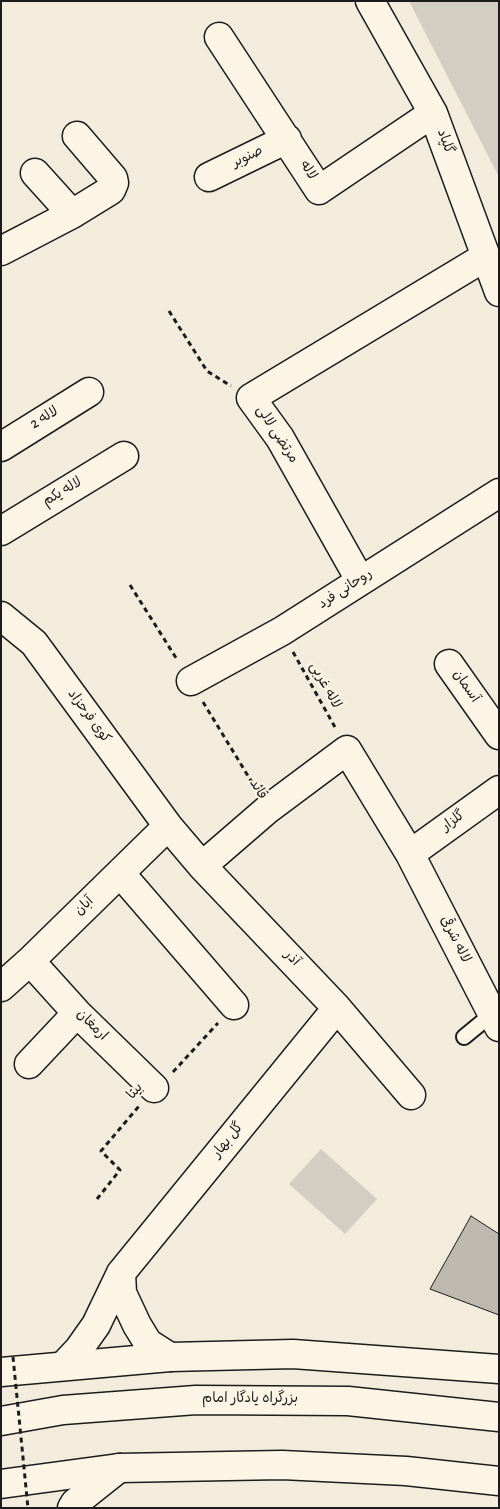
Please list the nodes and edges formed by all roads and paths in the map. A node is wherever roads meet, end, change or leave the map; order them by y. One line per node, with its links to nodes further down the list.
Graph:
1 (370, 1): 3 (main road, گلپاد)
2 (219, 37): 5 (main road, لاله)
3 (433, 113): 5 (main road, لاله); 10 (main road, گلپاد)
4 (77, 136): 8 (main road)
5 (286, 139): 7 (main road, صنوبر)
6 (35, 173): 8 (main road)
7 (209, 177)
8 (72, 214): 9 (main road)
9 (1, 251)
10 (485, 257): 11 (main road, گلپاد); 14 (main road)
11 (499, 292)
12 (169, 311): 14 (path, مرتضی لالی)
13 (89, 392): 15 (main road, لاله 2)
14 (251, 398): 19 (main road, مرتضی لالی)
15 (1, 447)
16 (124, 456): 18 (main road, لاله یکم)
17 (499, 493): 19 (main road, روحانی فرد)
18 (1, 530)
19 (360, 580): 22 (main road, روحانی فرد)
20 (130, 585): 24 (path, قائد)
21 (1, 616): 29 (main road, کوی فرحزاد)
22 (282, 631): 24 (main road, روحانی فرد); 26 (path, لاله غربی)
23 (449, 664): 25 (main road, آسمان)
24 (191, 682): 28 (path, قائد)
25 (499, 735)
26 (347, 750): 28 (main road, قائد); 30 (main road)
27 (499, 790): 30 (main road, گلزار)
28 (268, 808): 31 (main road)
29 (168, 826): 31 (main road, آذر); 32 (main road, آبان)
30 (410, 854): 38 (main road, لاله شرقی)
31 (202, 866): 36 (main road, آذر)
32 (120, 872): 33 (main road, آبان); 35 (main road)
33 (30, 961): 34 (main road, آبان); 37 (main road, ارمغان)
34 (1, 986)
35 (234, 1005): 41 (path, بیتا)
36 (337, 1008): 42 (main road, آذر); 44 (main road, گل بهار)
37 (77, 1013): 40 (main road); 41 (main road, ارمغان)
38 (495, 1020): 39 (lane)
39 (464, 1037)
40 (29, 1064)
41 (154, 1088): 43 (path, بیتا)
42 (411, 1094)
43 (97, 1198)
44 (122, 1273): 45 (main road); 47 (main road, گل بهار)
45 (170, 1357): 47 (main road); 48 (main road)
46 (7, 1364): 47 (main road); 54 (path, bridge)
47 (63, 1366)
48 (499, 1369)
49 (499, 1417): 50 (main road, بزرگراه یادگار امام)
50 (1, 1421)
51 (119, 1468): 52 (main road); 53 (main road); 55 (main road)
52 (499, 1481)
53 (1, 1484)
54 (28, 1508)
55 (72, 1508)

